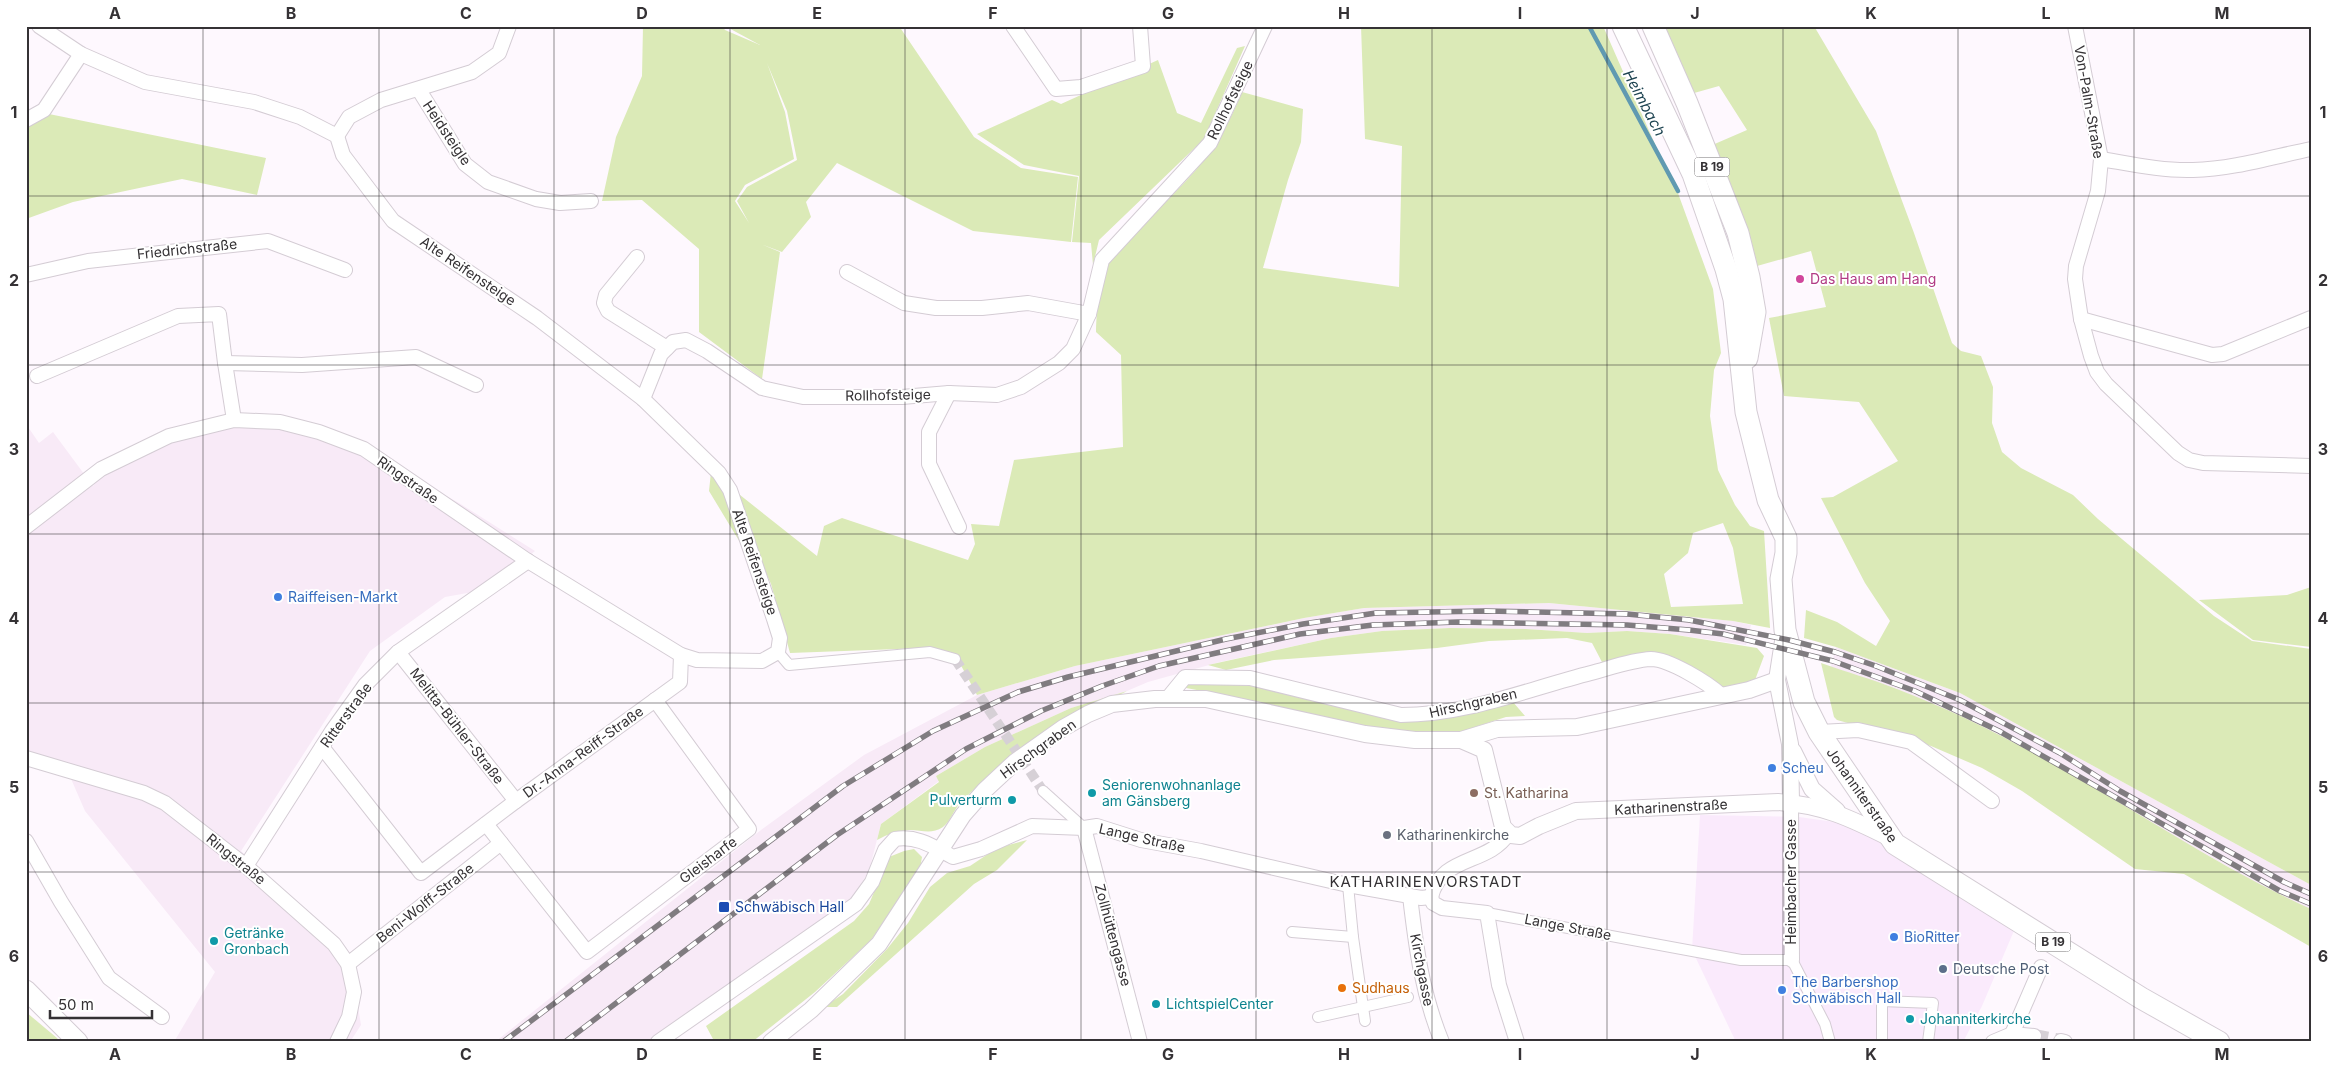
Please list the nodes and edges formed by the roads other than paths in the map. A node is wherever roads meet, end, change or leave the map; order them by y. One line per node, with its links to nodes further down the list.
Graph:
1 (39, 26): 9 (street)
2 (509, 26): 10 (street, Heidsteigle)
3 (1012, 26): 4 (street)
4 (1140, 26)
5 (1265, 26): 20 (street, Rollhofsteige)
6 (1623, 26): 27 (main road, B 19)
7 (1653, 26): 27 (main road, B 19)
8 (2075, 26): 14 (street, Von-Palm-Straße)
9 (81, 54): 11 (street); 12 (street)
10 (419, 90): 12 (street, Heidsteigle); 15 (street, Heidsteigle)
11 (26, 120)
12 (337, 136): 29 (street, Alte Reifensteige)
13 (2311, 149): 14 (street)
14 (2101, 159): 22 (street, Von-Palm-Straße)
15 (591, 202)
16 (637, 257): 23 (street)
17 (345, 270): 19 (street, Friedrichstraße)
18 (846, 272): 20 (street)
19 (26, 274)
20 (1089, 314): 28 (street, Rollhofsteige)
21 (2311, 318): 22 (street)
22 (2081, 319): 31 (street, Von-Palm-Straße)
23 (667, 348): 28 (street, Rollhofsteige); 29 (street)
24 (225, 363): 25 (street); 26 (street); 30 (street)
25 (37, 376)
26 (476, 385)
27 (1743, 385): 35 (main road, Johanniterstraße / B 19)
28 (949, 393): 33 (street)
29 (643, 399): 37 (street, Alte Reifensteige)
30 (234, 420): 32 (street, Ringstraße); 34 (street, Ringstraße)
31 (2311, 466)
32 (26, 527)
33 (959, 527)
34 (528, 561): 36 (street, Ritterstraße); 38 (street, Ringstraße)
35 (1785, 630): 40 (street); 44 (main road, Johanniterstraße / B 19)
36 (398, 652): 49 (street, Ritterstraße); 53 (street, Melitta-Bühler-Straße)
37 (778, 652): 38 (street, Ringstraße); 39 (street)
38 (681, 655): 43 (street, Dr.-Anna-Reiff-Straße)
39 (955, 659)
40 (1776, 680): 41 (street, Hirschgraben); 48 (street, Heimbacher Gasse)
41 (1721, 695): 42 (street, Hirschgraben); 45 (street, Hirschgraben)
42 (1167, 699): 47 (street, Hirschgraben); 63 (street, Hirschgraben)
43 (654, 700): 53 (street, Dr.-Anna-Reiff-Straße); 62 (street, Gleisharfe)
44 (1804, 702): 46 (main road, Johanniterstraße / B 19); 48 (street, Heimbacher Gasse)
45 (1497, 729): 47 (street, Hirschgraben); 50 (street)
46 (1819, 732): 54 (street); 60 (main road, Johanniterstraße / B 19)
47 (1461, 740): 50 (street)
48 (1790, 744): 55 (street, Heimbacher Gasse); 56 (street, Katharinenstraße)
49 (322, 747): 57 (street, Dr.-Anna-Reiff-Straße); 64 (street, Ritterstraße)
50 (1484, 750): 59 (street)
51 (26, 758): 64 (street, Ringstraße)
52 (1043, 791): 58 (street)
53 (516, 801): 57 (street, Dr.-Anna-Reiff-Straße)
54 (1992, 802)
55 (1791, 803): 56 (street, Katharinenstraße); 59 (street, Katharinenstraße); 71 (street, Heimbacher Gasse)
56 (1838, 813): 60 (street, Katharinenstraße)
57 (486, 824): 62 (street)
58 (1084, 828): 63 (street, Lange Straße); 65 (street, Lange Straße); 86 (street, Zollhüttengasse)
59 (1508, 834): 67 (street)
60 (1890, 838): 93 (main road, Johanniterstraße / B 19)
61 (26, 841): 78 (street)
62 (501, 843): 72 (street, Beni-Wolff-Straße)
63 (940, 850): 84 (street, Lange Straße); 85 (street, Hirschgraben)
64 (246, 866): 72 (street, Ringstraße)
65 (1348, 885): 66 (street, Lange Straße); 70 (street)
66 (1410, 896): 67 (street, Lange Straße); 87 (street, Kirchgasse)
67 (1431, 897): 68 (street, Lange Straße)
68 (1487, 914): 71 (street, Lange Straße); 88 (street)
69 (1292, 932): 70 (street)
70 (1352, 937): 76 (street)
71 (1792, 960): 89 (street, Heimbacher Gasse)
72 (348, 964): 83 (street, Ringstraße)
73 (2041, 967): 80 (street)
74 (26, 990): 82 (main road)
75 (1408, 997): 76 (street)
76 (1363, 1008): 77 (street); 79 (street)
77 (1318, 1016)
78 (162, 1017)
79 (1365, 1021)
80 (2012, 1034): 81 (street); 92 (street)
81 (2034, 1036)
82 (78, 1042)
83 (337, 1042)
84 (658, 1042)
85 (772, 1042)
86 (1140, 1042)
87 (1442, 1042)
88 (1517, 1042)
89 (1830, 1042)
90 (1882, 1042): 91 (street)
91 (1928, 1042)
92 (1993, 1042)
93 (2219, 1042)

